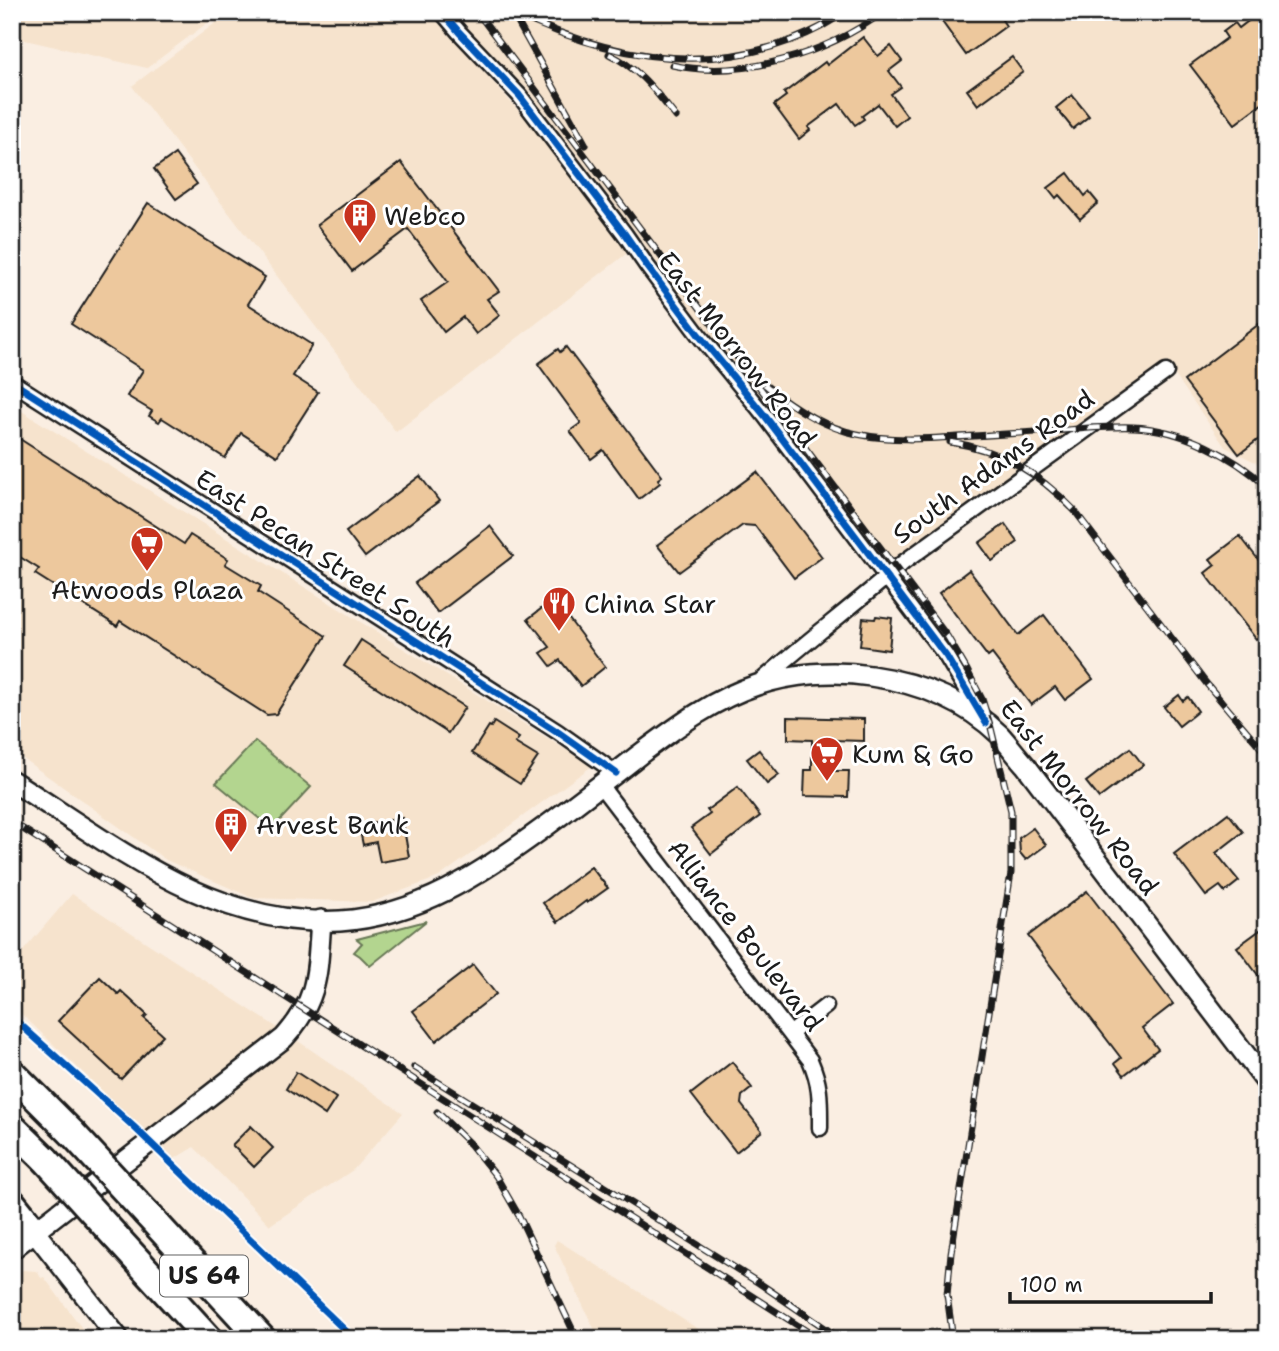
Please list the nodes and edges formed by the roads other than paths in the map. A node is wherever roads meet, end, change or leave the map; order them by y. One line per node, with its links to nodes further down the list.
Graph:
1 (442, 12): 4 (street, East Morrow Road)
2 (1166, 372): 4 (street, South Adams Road)
3 (12, 382): 7 (street, East Pecan Street South)
4 (886, 578): 5 (street, South Adams Road); 6 (street, East Morrow Road)
5 (756, 685): 6 (main road, South Adams Road); 7 (main road, South Adams Road)
6 (986, 723): 13 (main road, East Morrow Road)
7 (608, 779): 9 (main road, South Adams Road); 11 (street, Alliance Boulevard)
8 (12, 781): 9 (main road, South Adams Road)
9 (321, 920): 17 (main road)
10 (826, 1006): 11 (street)
11 (791, 1033): 15 (street, Alliance Boulevard)
12 (12, 1073): 21 (highway, US 64, bridge)
13 (1267, 1083)
14 (12, 1127): 20 (highway, US 64, bridge)
15 (820, 1128)
16 (12, 1203): 17 (highway)
17 (36, 1232): 18 (main road); 19 (main road)
18 (12, 1250)
19 (119, 1339)
20 (209, 1339)
21 (262, 1339)

